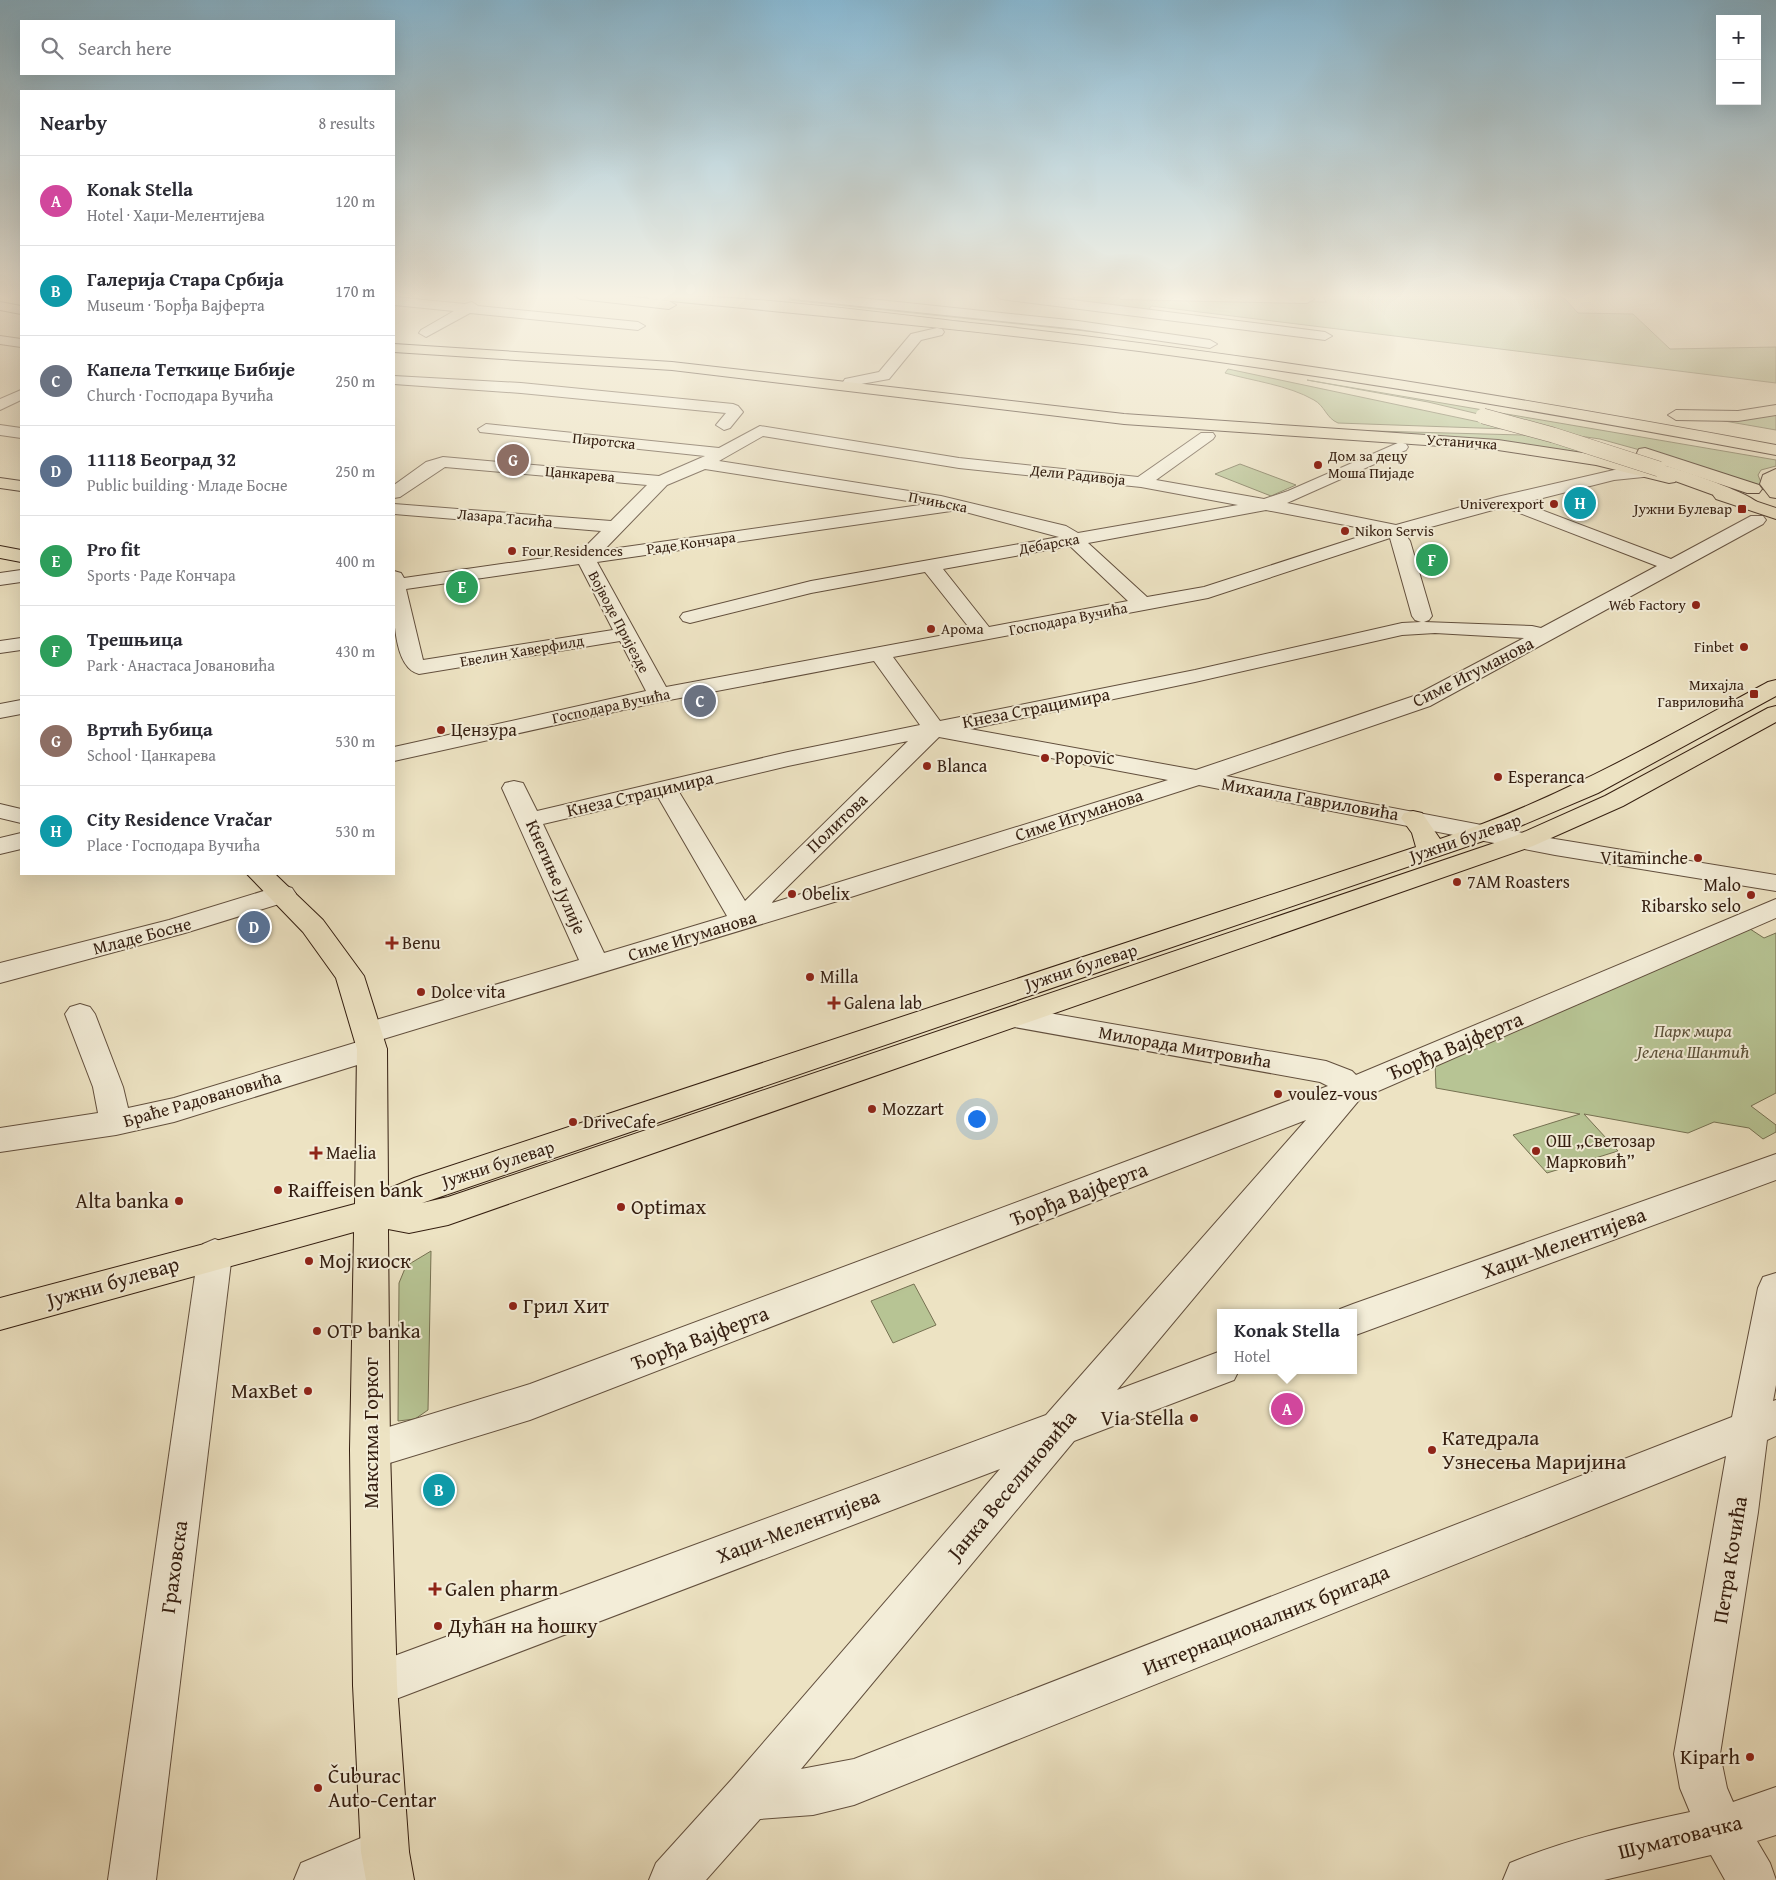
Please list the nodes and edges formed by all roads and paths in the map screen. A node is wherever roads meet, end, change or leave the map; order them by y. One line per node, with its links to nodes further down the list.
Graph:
1 (434, 383): 19 (street)
2 (815, 383): 31 (main road, Устаничка)
3 (855, 383): 10 (main road, Устаничка)
4 (888, 383): 10 (street)
5 (1318, 383): 14 (main road)
6 (1338, 383): 30 (main road)
7 (1381, 383): 28 (main road)
8 (1428, 383): 26 (main road)
9 (1474, 383): 11 (main road)
10 (901, 389): 42 (main road, Устаничка)
11 (1544, 393)
12 (20, 395): 13 (street)
13 (0, 405)
14 (1433, 405)
15 (1776, 410): 18 (main road)
16 (1466, 412): 33 (main road, bridge)
17 (1658, 412): 18 (main road)
18 (1676, 415): 22 (main road)
19 (724, 425)
20 (486, 429): 29 (street, Пиротска)
21 (0, 430): 24 (street)
22 (1758, 430)
23 (760, 431): 29 (street, Војводе Пријезде); 37 (street, Дели Радивоја)
24 (20, 433)
25 (1208, 436): 37 (street)
26 (1776, 442)
27 (1400, 447): 45 (street, Дебарска)
28 (1776, 450)
29 (722, 453): 32 (street, Војводе Пријезде)
30 (1776, 459)
31 (1596, 460): 33 (main road, Устаничка); 34 (street)
32 (703, 464): 36 (street, Војводе Пријезде); 44 (street, Пчињска)
33 (1653, 470): 34 (street, Господара Вучића); 47 (main road, Устаничка)
34 (1616, 474): 43 (street, Господара Вучића)
35 (1776, 474): 41 (main road)
36 (661, 481): 40 (street, Цанкарева); 49 (street, Војводе Пријезде)
37 (1141, 482): 45 (street, Дели Радивоја)
38 (0, 483): 39 (main road)
39 (20, 486)
40 (395, 492)
41 (1776, 493)
42 (1776, 498)
43 (1503, 501): 50 (street, Господара Вучића); 55 (street)
44 (958, 505): 51 (street, Пчињска); 54 (street, Раде Кончара)
45 (1266, 505): 50 (street, Дели Радивоја); 51 (street, Дебарска)
46 (395, 509): 49 (street, Лазара Тасића)
47 (1754, 512): 48 (main road, Устаничка); 55 (street, Симе Игуманова)
48 (1776, 514)
49 (615, 527): 54 (street, Војводе Пријезде)
50 (1394, 531): 61 (street, Господара Вучића); 62 (street)
51 (1073, 540): 56 (street, Дебарска); 61 (street, Пчињска)
52 (0, 552): 53 (main road)
53 (20, 556)
54 (585, 558): 59 (street, Раде Кончара); 64 (street, Војводе Пријезде)
55 (1670, 565): 66 (street, Симе Игуманова)
56 (930, 566): 63 (street, Дебарска); 65 (street)
57 (20, 576): 58 (street)
58 (0, 579)
59 (395, 582)
60 (395, 591): 67 (street)
61 (1144, 605): 65 (street, Господара Вучића)
62 (1422, 616)
63 (690, 617)
64 (625, 634): 67 (street, Евелин Хаверфилд); 72 (street, Војводе Пријезде)
65 (985, 635): 70 (street, Господара Вучића)
66 (1545, 636): 76 (street, Кнеза Страцимира); 78 (street, Симе Игуманова)
67 (401, 643)
68 (20, 644): 69 (street)
69 (0, 647)
70 (880, 654): 72 (street, Господара Вучића); 76 (street)
71 (1776, 687): 85 (main road, Јужни булевар)
72 (659, 695): 77 (street, Господара Вучића)
73 (20, 708): 74 (street)
74 (0, 711)
75 (1776, 713): 87 (main road, Јужни булевар)
76 (934, 729): 78 (street, Михаила Гавриловића); 80 (street, Кнеза Страцимира); 94 (street, Политова)
77 (395, 754)
78 (1196, 778): 83 (street, Михаила Гавриловића); 94 (street, Симе Игуманова)
79 (514, 788): 84 (street, Кнегиње Јулије)
80 (665, 788): 84 (street, Кнеза Страцимира); 94 (street)
81 (0, 811): 82 (street)
82 (20, 816)
83 (1413, 818): 85 (street, Михаила Гавриловића); 89 (main road)
84 (530, 820): 95 (street, Кнегиње Јулије)
85 (1483, 833): 87 (street, Михаила Гавриловића); 89 (main road, Јужни булевар)
86 (20, 841): 88 (street)
87 (1524, 841): 91 (street, Михаила Гавриловића); 98 (main road, Јужни булевар)
88 (0, 846)
89 (1429, 850): 104 (main road, Јужни булевар)
90 (261, 875): 92 (main road, Максима Горког)
91 (1773, 884)
92 (283, 894): 96 (street, Младе Босне); 99 (main road, Максима Горког)
93 (1776, 908): 100 (street, Ђорђа Вајферта)
94 (743, 921): 95 (street, Симе Игуманова)
95 (596, 966): 99 (street, Симе Игуманова)
96 (0, 973)
97 (80, 1014): 101 (street)
98 (1014, 1017): 100 (street, Милорада Митровића); 104 (main road, Јужни булевар)
99 (371, 1041): 101 (street, Браће Радовановића); 104 (main road, Максима Горког)
100 (1351, 1090): 111 (street, Јанка Веселиновића); 112 (street, Ђорђа Вајферта)
101 (116, 1123): 102 (street, Браће Радовановића)
102 (0, 1140)
103 (1776, 1167): 108 (street, Хаџи-Мелентијева)
104 (372, 1213): 105 (main road, Јужни булевар); 112 (main road, Максима Горког)
105 (215, 1254): 107 (main road, Јужни булевар); 118 (street, Граховска)
106 (1776, 1288): 110 (street, Петра Кочића)
107 (0, 1314)
108 (1357, 1319)
109 (1217, 1369): 111 (street, Хаџи-Мелентијева)
110 (1763, 1423): 114 (street, Интернационалних бригада); 116 (street, Петра Кочића)
111 (1062, 1426): 113 (street, Хаџи-Мелентијева); 114 (street, Јанка Веселиновића)
112 (370, 1450): 113 (main road, Максима Горког)
113 (375, 1686): 117 (main road, Максима Горког)
114 (749, 1796): 120 (street, Јанка Веселиновића)
115 (1776, 1810): 116 (street, Шуматовачка)
116 (1722, 1829): 121 (street, Шуматовачка); 122 (street, Петра Кочића)
117 (387, 1866): 119 (street)
118 (132, 1880)
119 (318, 1880)
120 (672, 1880)
121 (1527, 1880)
122 (1753, 1880)

